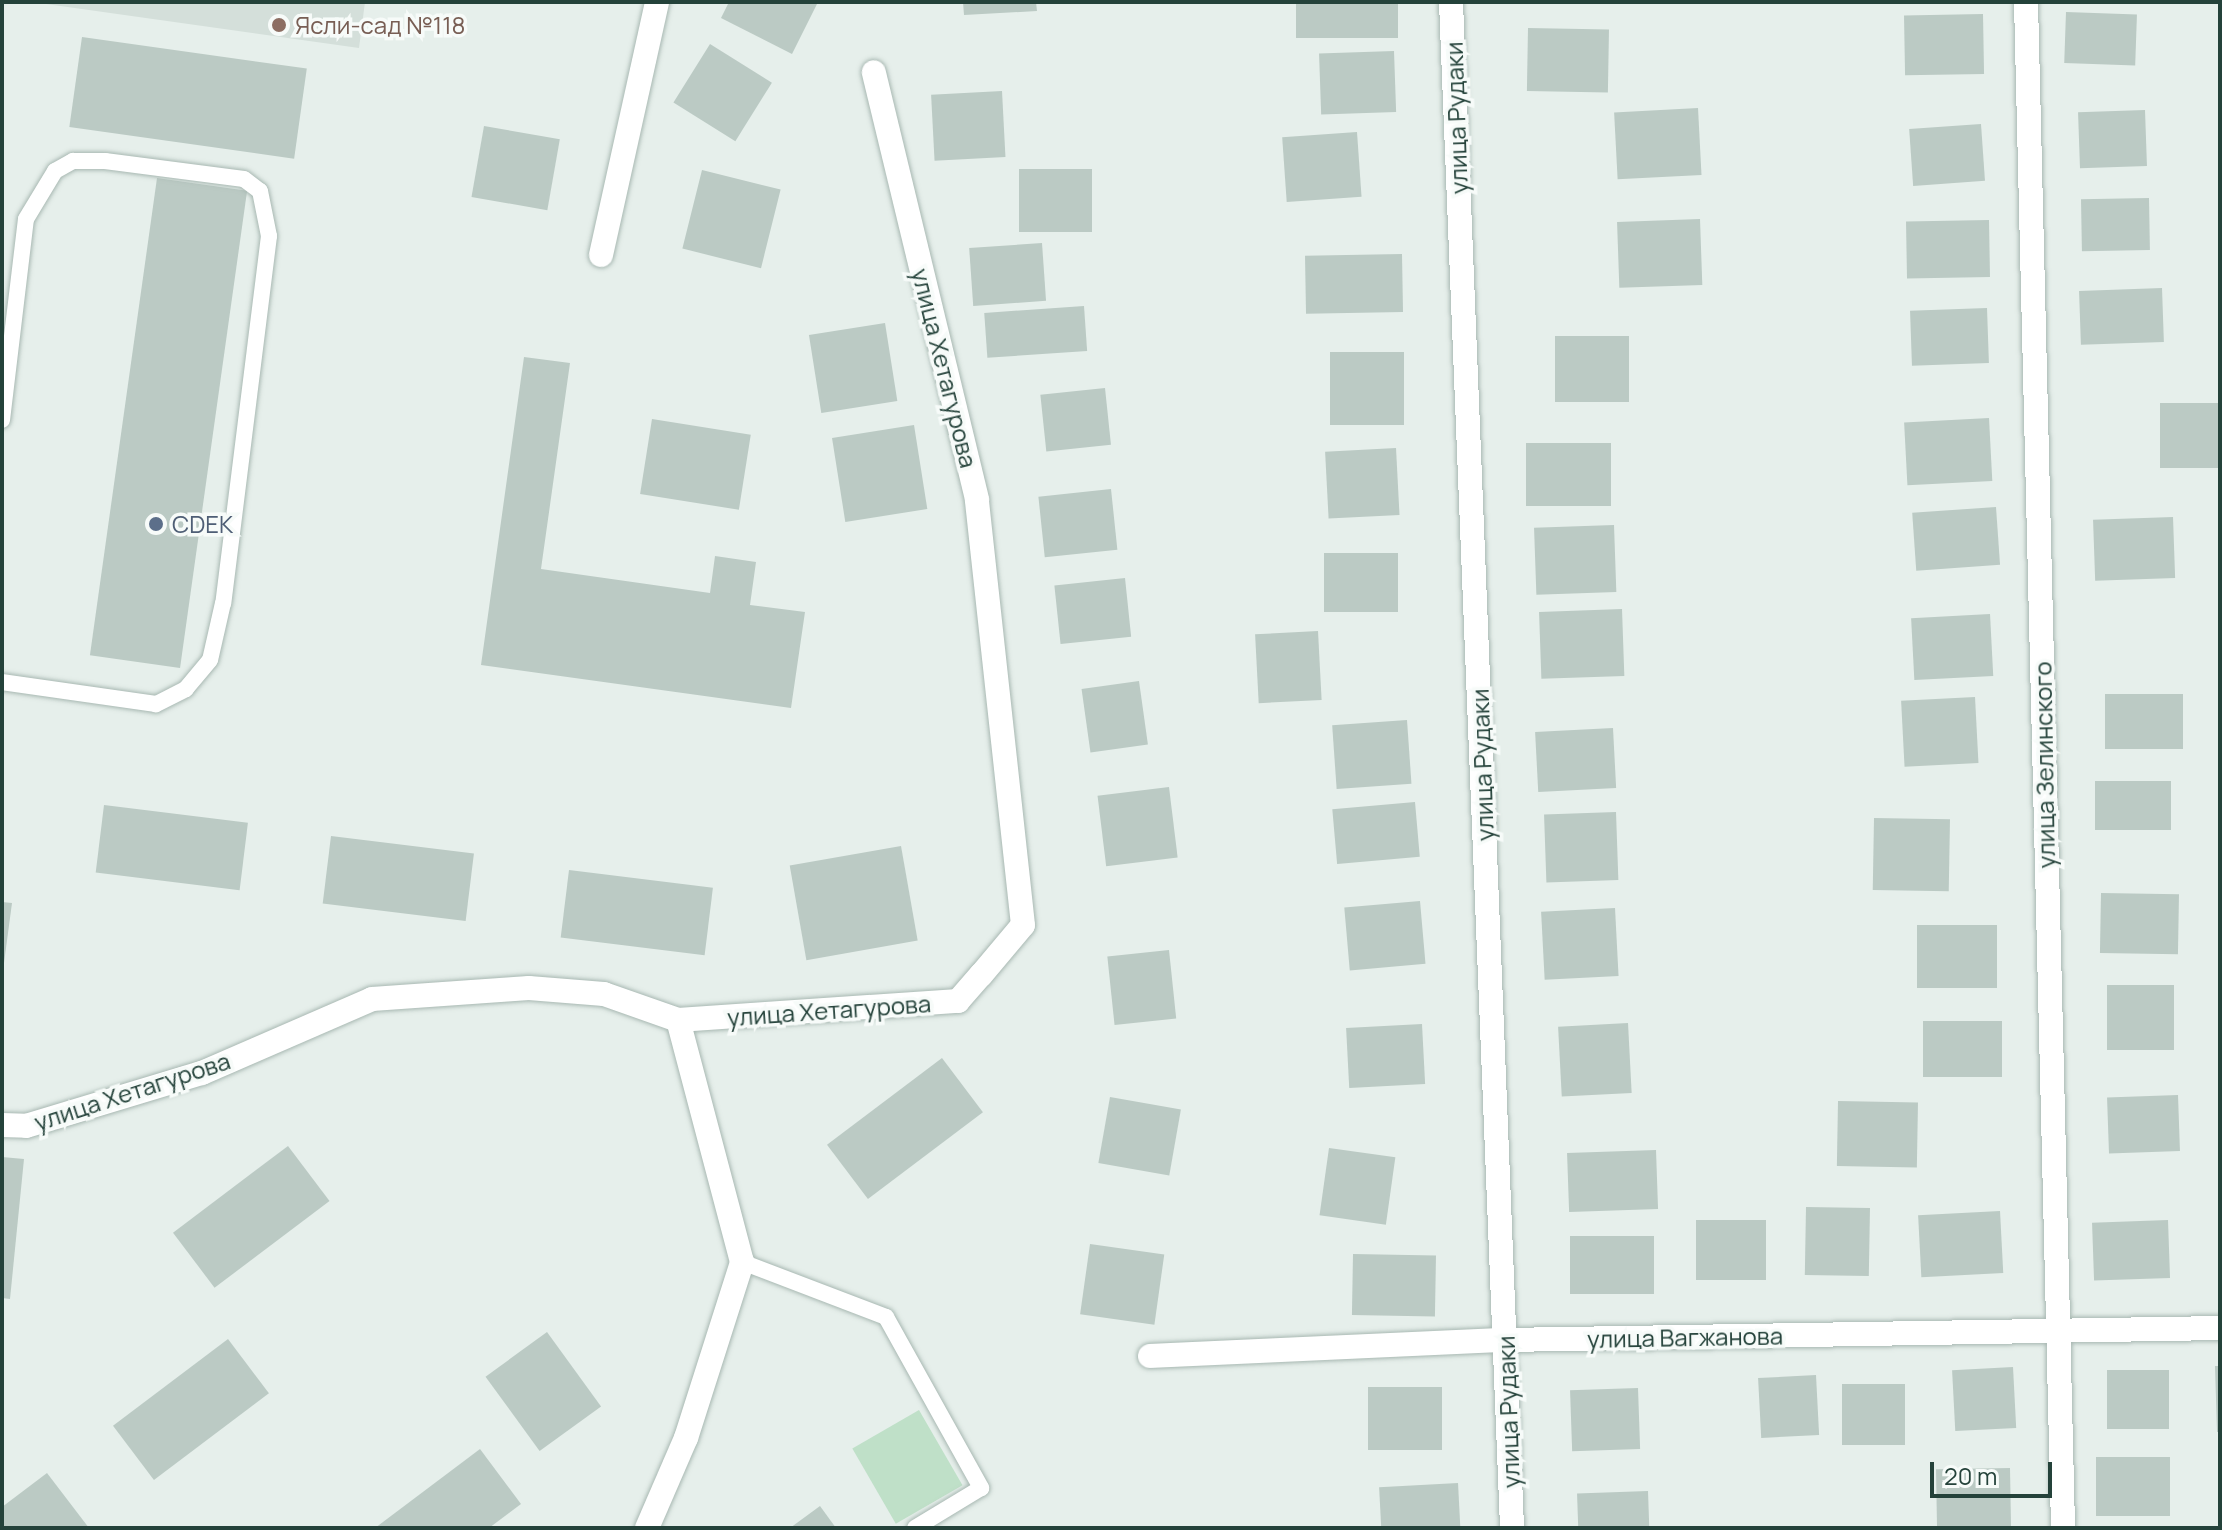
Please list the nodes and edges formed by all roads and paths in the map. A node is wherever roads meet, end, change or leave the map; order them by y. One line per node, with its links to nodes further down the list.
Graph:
1 (657, 2): 5 (street)
2 (1451, 2): 13 (street, улица Рудаки)
3 (2026, 2): 12 (street, улица Зелинского)
4 (874, 72): 8 (street, улица Хетагурова)
5 (601, 255)
6 (2, 420): 7 (lane)
7 (2, 682)
8 (678, 1020): 9 (street, улица Хетагурова); 10 (street)
9 (2, 1125)
10 (742, 1262): 15 (street); 16 (lane)
11 (2220, 1328): 12 (street, улица Вагжанова)
12 (2056, 1331): 13 (street, улица Вагжанова); 18 (street, улица Зелинского)
13 (1505, 1340): 14 (street, улица Вагжанова); 17 (street, улица Рудаки)
14 (1150, 1356)
15 (647, 1528)
16 (915, 1528)
17 (1512, 1528)
18 (2063, 1528)

